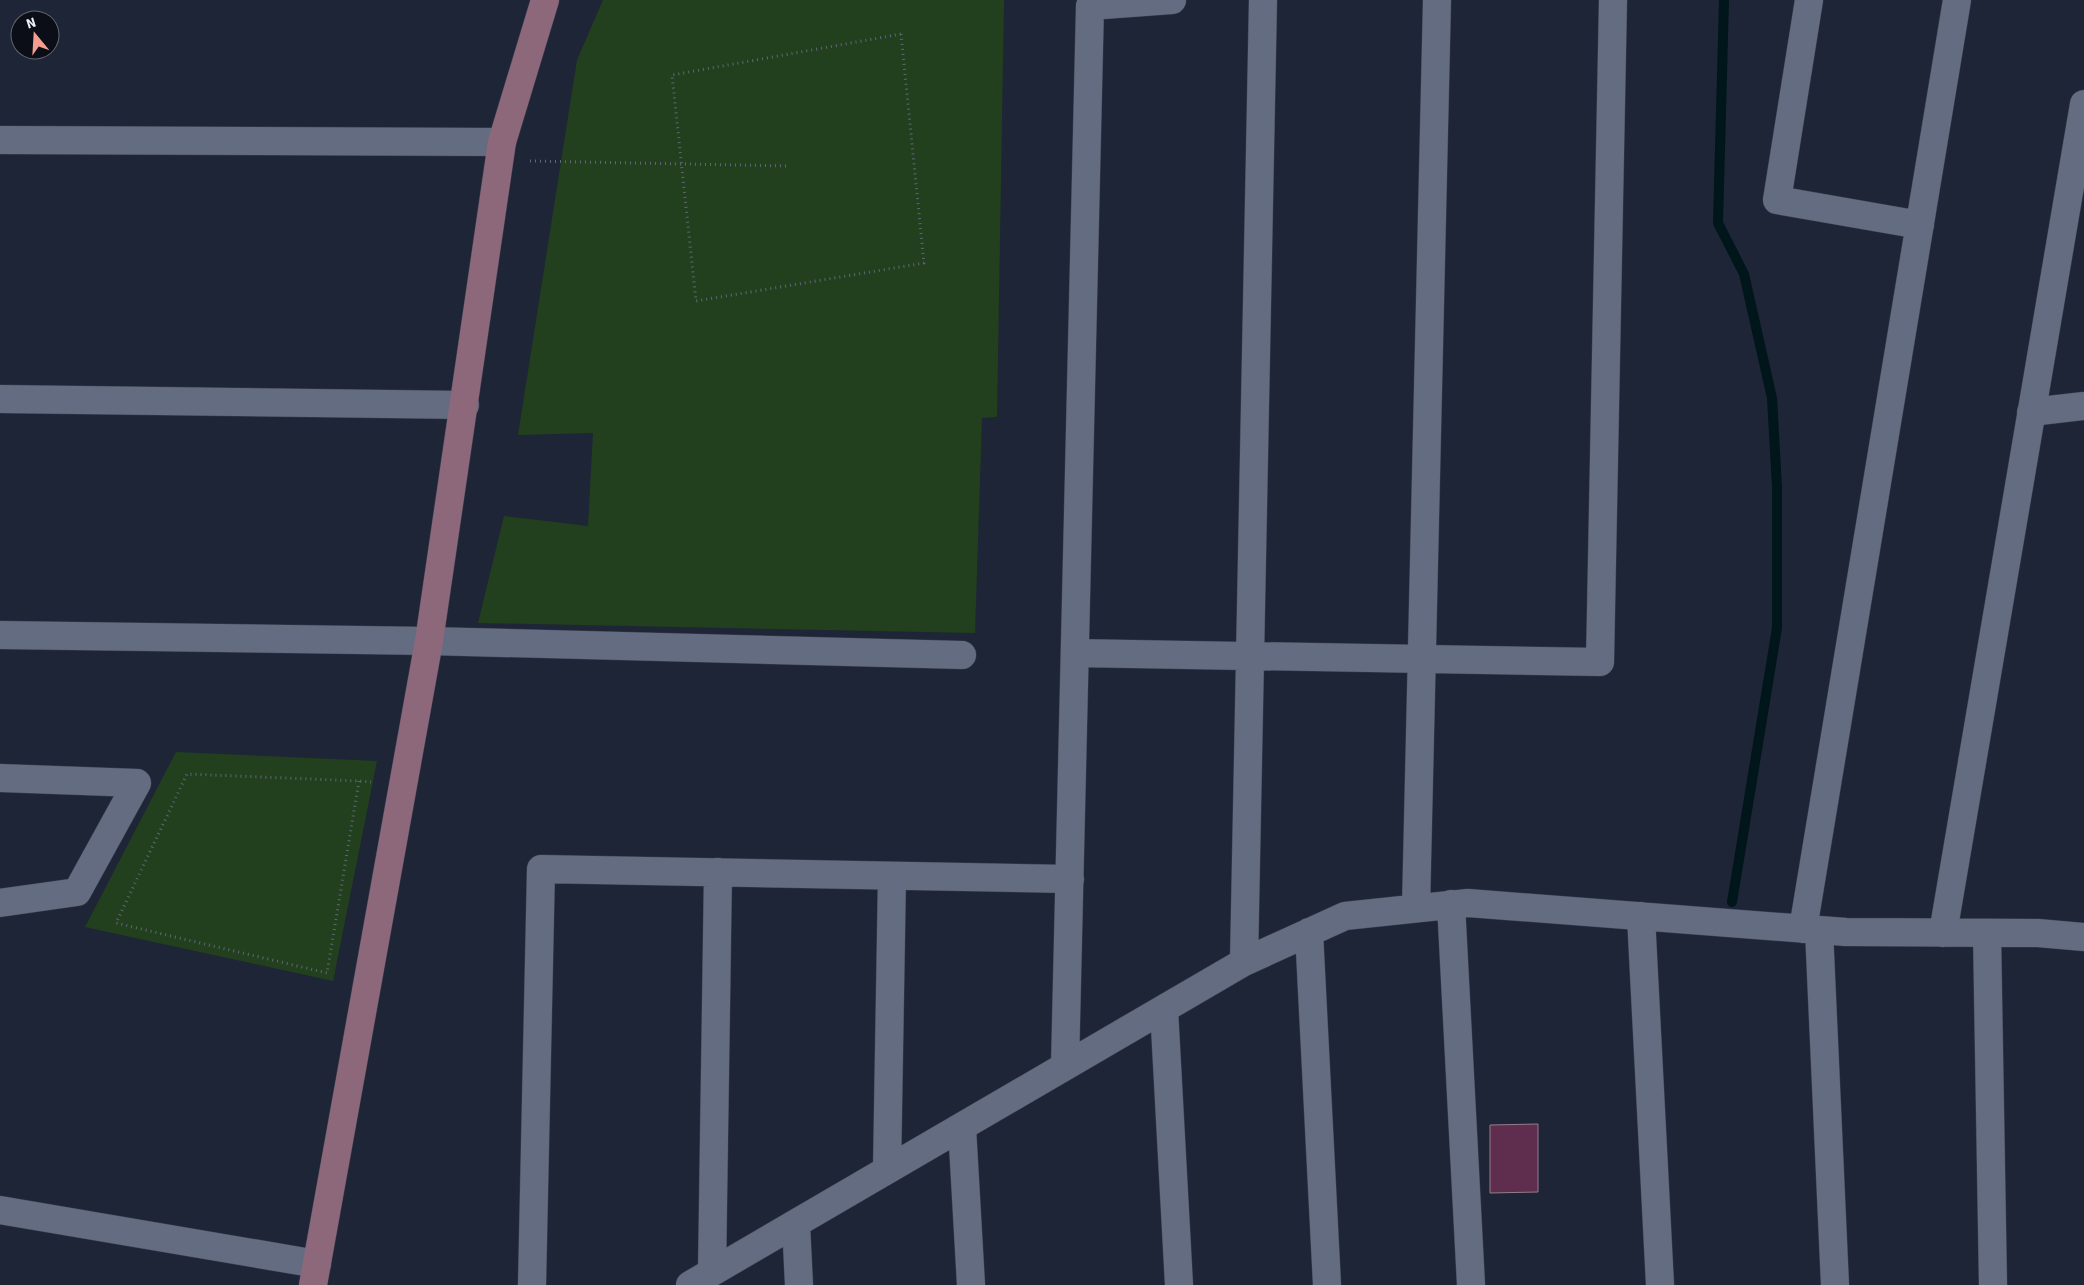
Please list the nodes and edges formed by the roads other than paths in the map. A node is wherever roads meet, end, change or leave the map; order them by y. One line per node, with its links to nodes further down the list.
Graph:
1 (545, 0): 10 (main road)
2 (1172, 0): 18 (street)
3 (1263, 0): 20 (street)
4 (1437, 0): 21 (street)
5 (1613, 0): 21 (street)
6 (1808, 0): 11 (street)
7 (1957, 0): 11 (street)
8 (2084, 104): 15 (street)
9 (0, 140): 10 (street)
10 (501, 152): 13 (main road)
11 (1920, 226): 30 (street)
12 (0, 399): 13 (street)
13 (465, 405): 17 (main road)
14 (2084, 406): 15 (street)
15 (2032, 412): 32 (street)
16 (0, 635): 17 (street)
17 (430, 642): 19 (street); 42 (main road)
18 (1075, 653): 20 (street); 25 (street)
19 (962, 655)
20 (1250, 656): 21 (street); 35 (street)
21 (1422, 658): 28 (street)
22 (0, 778): 26 (street)
23 (718, 872): 24 (street); 43 (street); 44 (street)
24 (892, 876): 25 (street); 39 (street)
25 (1070, 879): 37 (street)
26 (0, 903)
27 (1451, 904): 28 (street); 29 (street); 49 (street)
28 (1416, 908): 31 (street)
29 (1641, 916): 30 (street); 50 (street)
30 (1811, 929): 32 (street); 51 (street)
31 (1309, 932): 35 (street); 48 (street)
32 (1943, 932): 33 (street)
33 (1987, 933): 34 (street); 52 (street)
34 (2084, 937)
35 (1244, 962): 36 (street)
36 (1164, 1009): 37 (street); 47 (street)
37 (1065, 1066): 38 (street)
38 (962, 1127): 39 (street); 46 (street)
39 (887, 1170): 41 (street)
40 (0, 1210): 42 (street)
41 (796, 1224): 43 (street); 45 (street)
42 (315, 1275)
43 (701, 1279)
44 (532, 1285)
45 (799, 1285)
46 (971, 1285)
47 (1179, 1285)
48 (1327, 1285)
49 (1471, 1285)
50 (1660, 1285)
51 (1835, 1285)
52 (1993, 1285)

